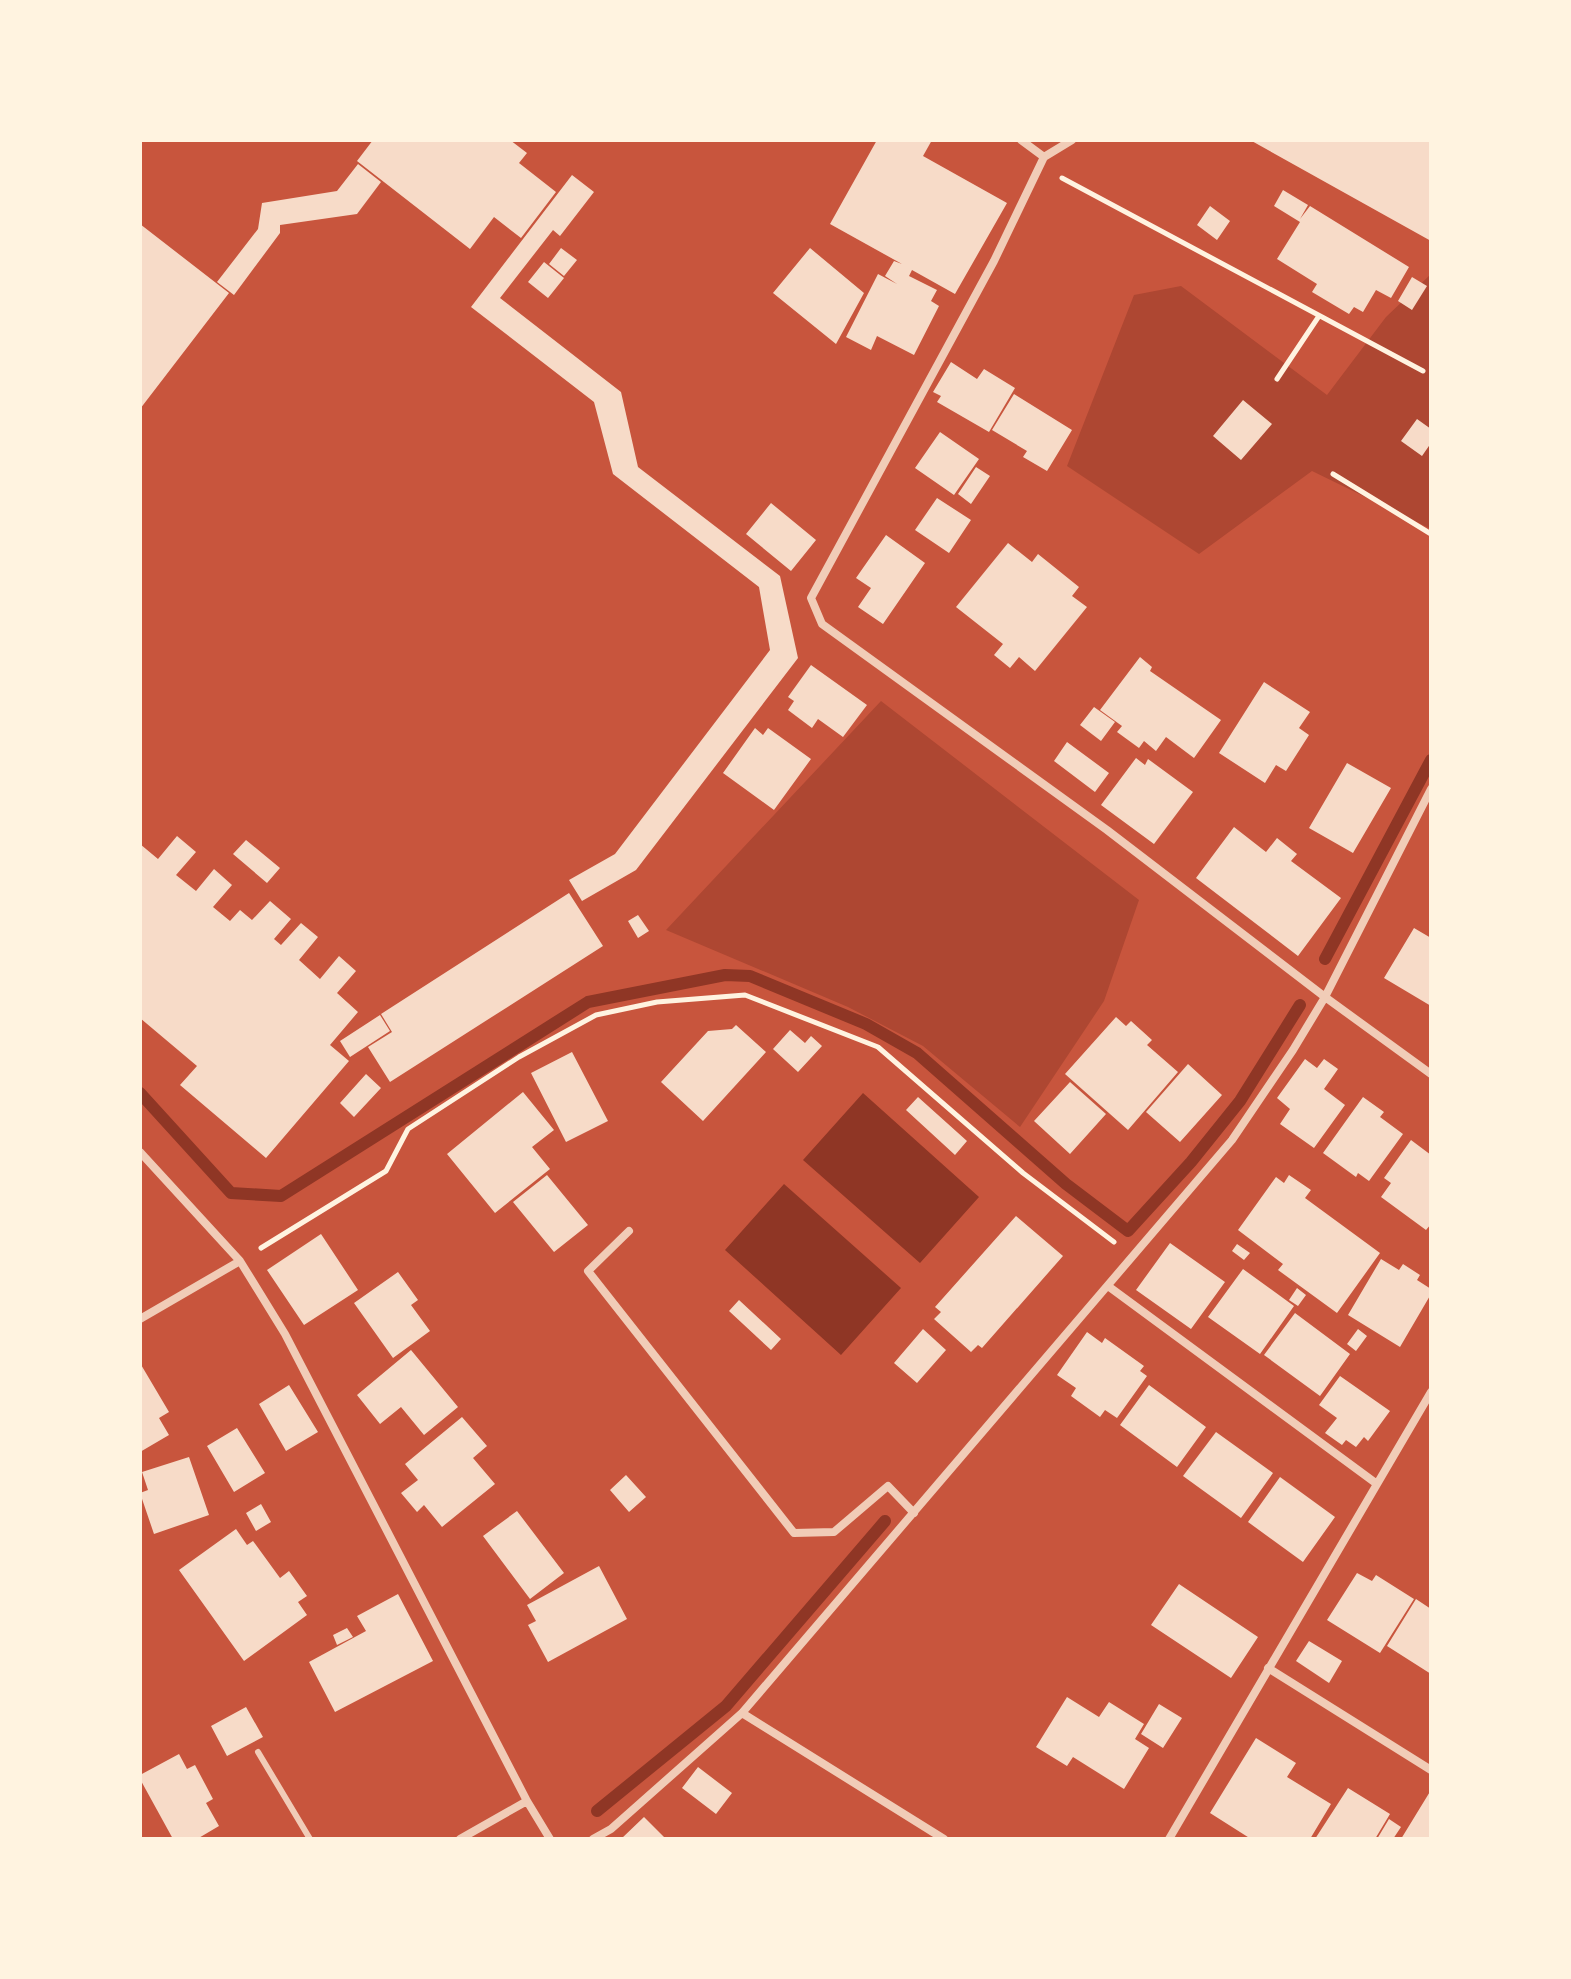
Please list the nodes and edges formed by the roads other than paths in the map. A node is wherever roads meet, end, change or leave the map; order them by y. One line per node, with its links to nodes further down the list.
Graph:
1 (1021, 140): 3 (street)
2 (1072, 140): 3 (street)
3 (1042, 161): 5 (street)
4 (1431, 789): 5 (street)
5 (1325, 997): 6 (street); 10 (street)
6 (1431, 1074)
7 (140, 1152): 9 (street)
8 (629, 1231): 14 (street)
9 (240, 1261): 11 (street); 19 (street)
10 (1108, 1286): 13 (street); 14 (street)
11 (140, 1319)
12 (1431, 1392): 13 (street)
13 (1377, 1484): 15 (street)
14 (914, 1513): 16 (street)
15 (1268, 1668): 18 (street); 25 (street)
16 (742, 1713): 23 (street); 24 (street)
17 (258, 1752): 20 (lane)
18 (1431, 1770)
19 (527, 1801): 21 (street); 22 (street)
20 (310, 1839)
21 (460, 1839)
22 (550, 1839)
23 (593, 1839)
24 (944, 1839)
25 (1169, 1839)

